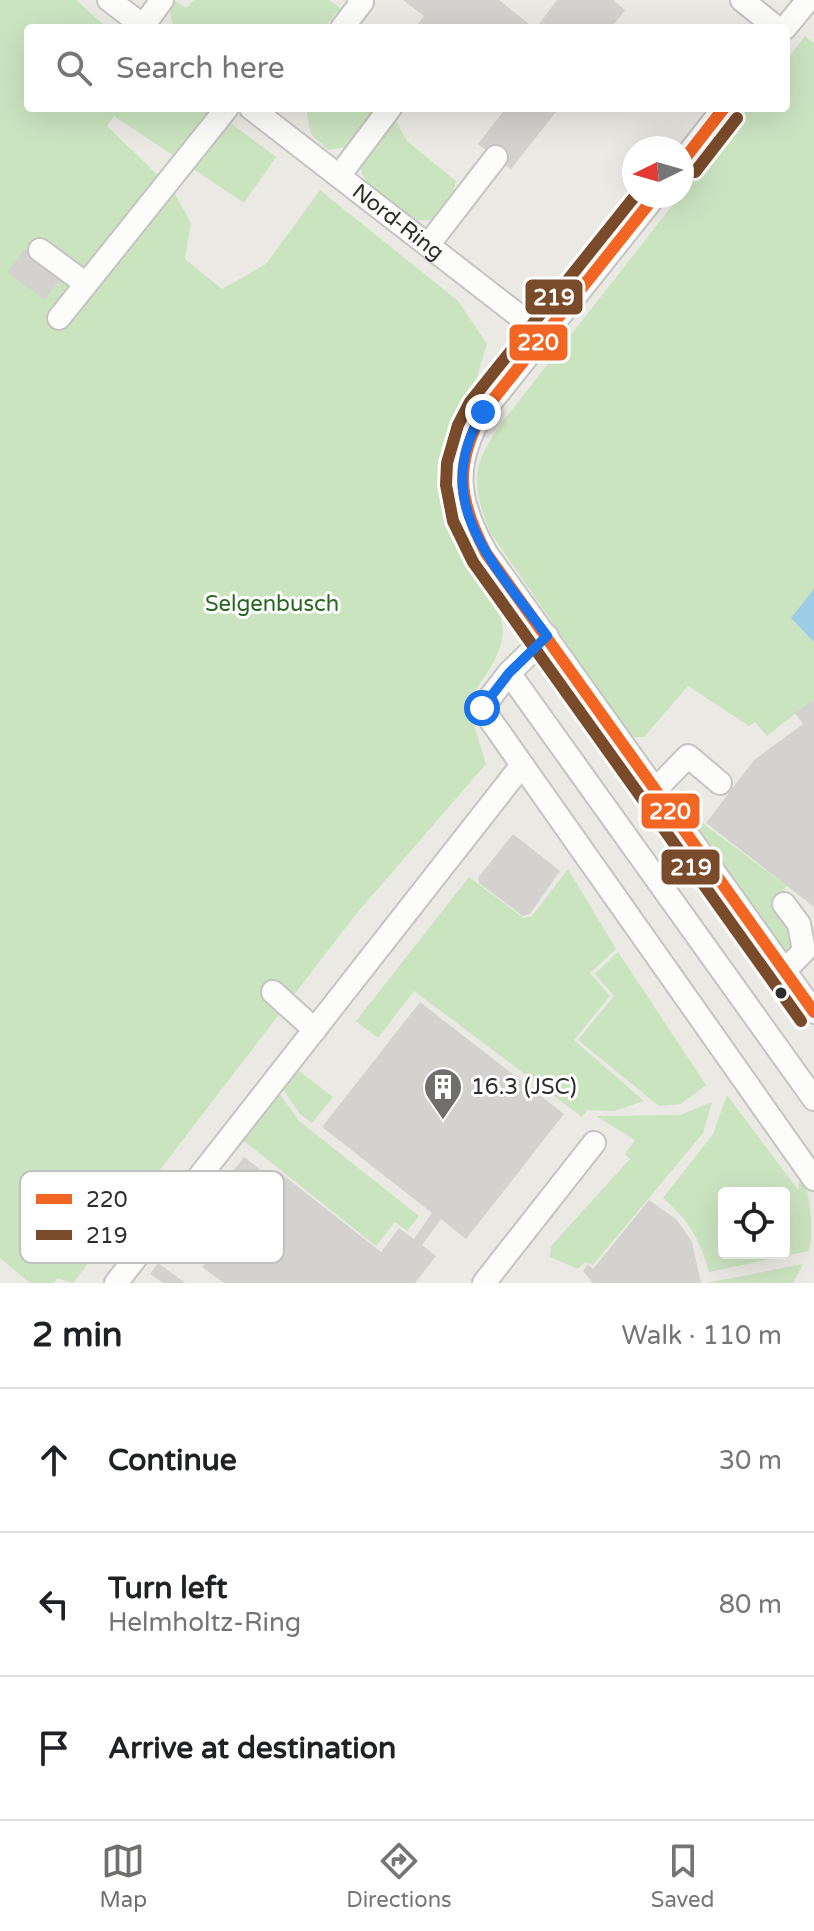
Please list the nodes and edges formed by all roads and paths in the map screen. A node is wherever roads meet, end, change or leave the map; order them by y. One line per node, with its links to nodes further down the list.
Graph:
1 (109, 0): 6 (street)
2 (162, 0): 7 (street)
3 (359, 0): 8 (street)
4 (742, 0): 9 (street)
5 (808, 0): 10 (street)
6 (140, 24)
7 (146, 24)
8 (345, 24)
9 (772, 24)
10 (788, 24)
11 (224, 112): 21 (street)
12 (266, 112): 17 (street, Nord-Ring)
13 (387, 112): 17 (street)
14 (721, 112): 15 (street)
15 (694, 147)
16 (496, 157): 19 (street)
17 (339, 176): 19 (street, Nord-Ring)
18 (646, 208): 23 (street)
19 (428, 245): 23 (street, Nord-Ring)
20 (40, 250): 21 (street)
21 (86, 284): 22 (street)
22 (59, 318)
23 (545, 336): 24 (street)
24 (547, 636): 25 (street); 28 (street)
25 (509, 673): 26 (street); 34 (street)
26 (522, 765): 33 (street); 37 (street)
27 (720, 783): 28 (street)
28 (655, 790): 30 (street)
29 (784, 904): 30 (street)
30 (783, 972): 32 (street)
31 (273, 992): 33 (street)
32 (814, 1012)
33 (315, 1030): 36 (street)
34 (814, 1099)
35 (594, 1143): 39 (street)
36 (204, 1171)
37 (813, 1177)
38 (132, 1263): 40 (street)
39 (488, 1281)
40 (116, 1283)

